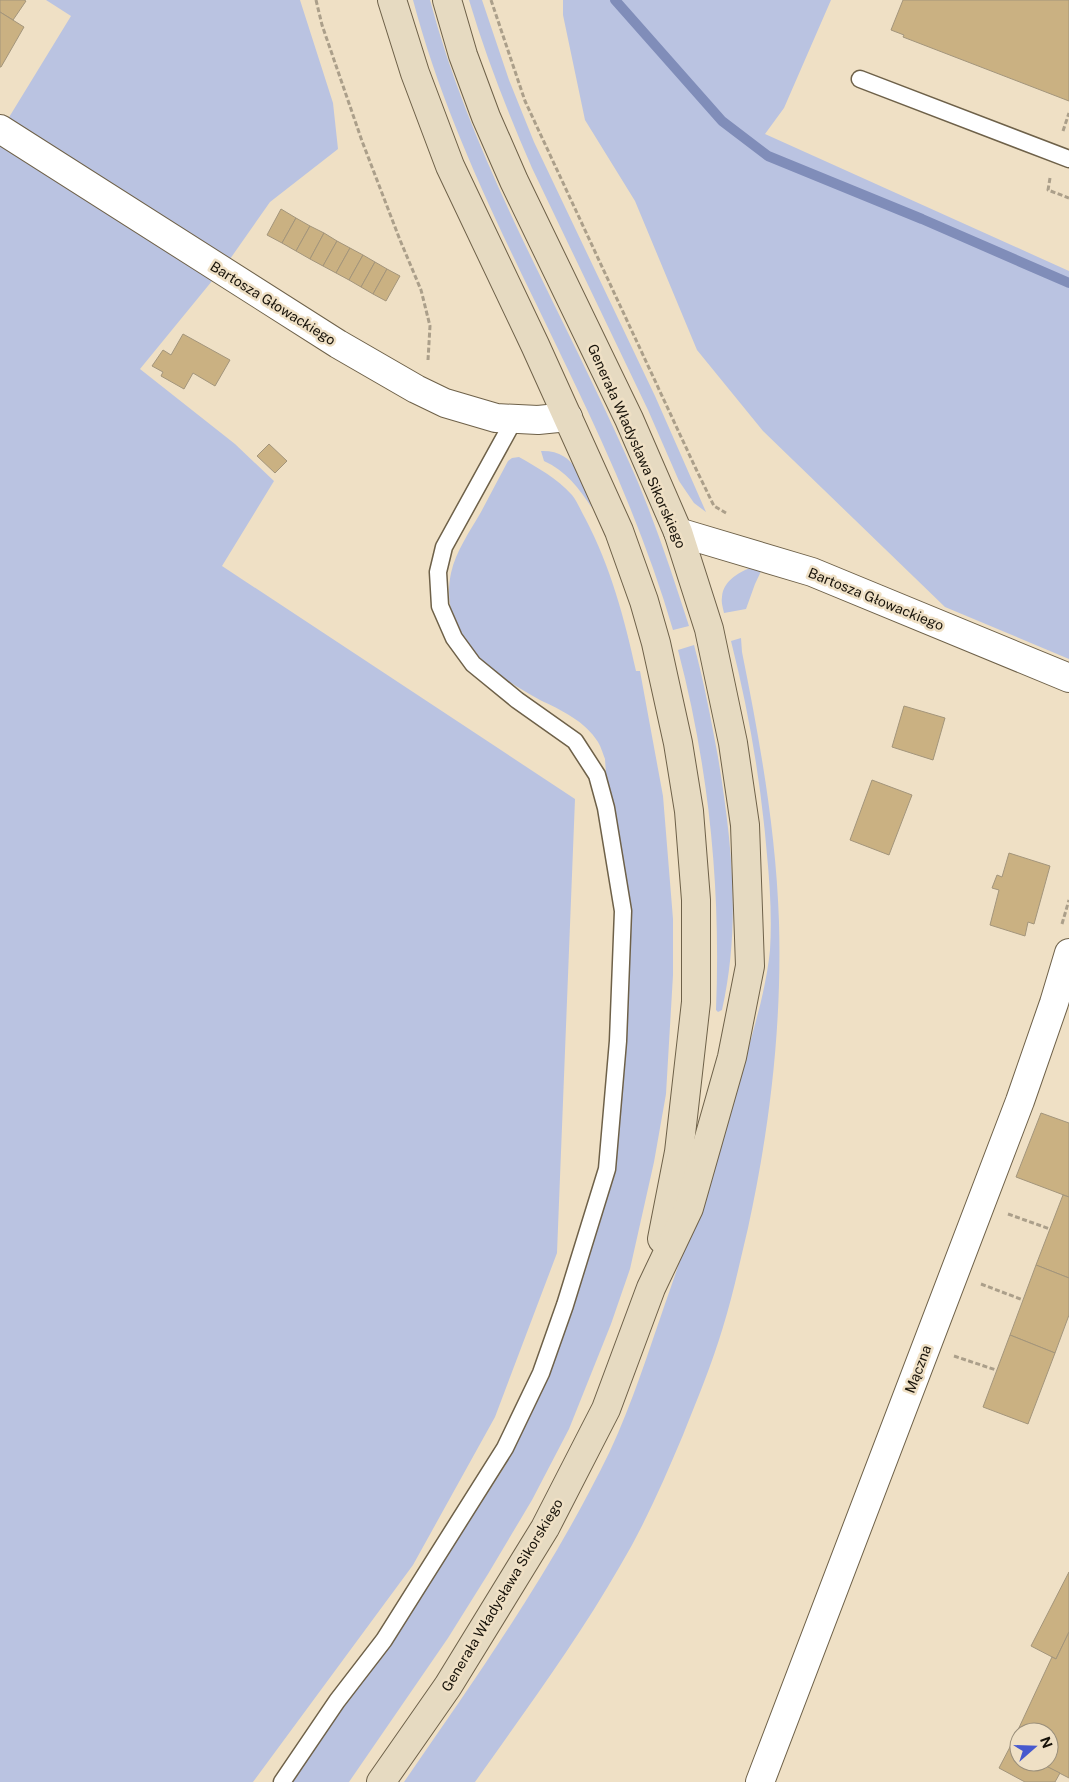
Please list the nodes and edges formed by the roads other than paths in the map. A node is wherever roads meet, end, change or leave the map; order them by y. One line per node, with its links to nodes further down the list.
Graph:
1 (392, 0): 6 (main road, Generała Władysława Sikorskiego)
2 (447, 0): 8 (main road, Generała Władysława Sikorskiego)
3 (860, 78): 5 (lane)
4 (0, 129): 7 (street, Bartosza Głowackiego)
5 (1069, 158)
6 (568, 417): 7 (street, Bartosza Głowackiego); 11 (main road, Generała Władysława Sikorskiego)
7 (514, 420): 12 (lane)
8 (678, 532): 9 (street, Bartosza Głowackiego); 11 (main road, Generała Władysława Sikorskiego)
9 (1069, 678)
10 (1069, 953): 14 (street, Mączna)
11 (651, 1288): 13 (main road, Generała Władysława Sikorskiego)
12 (282, 1782)
13 (381, 1782)
14 (760, 1782)

